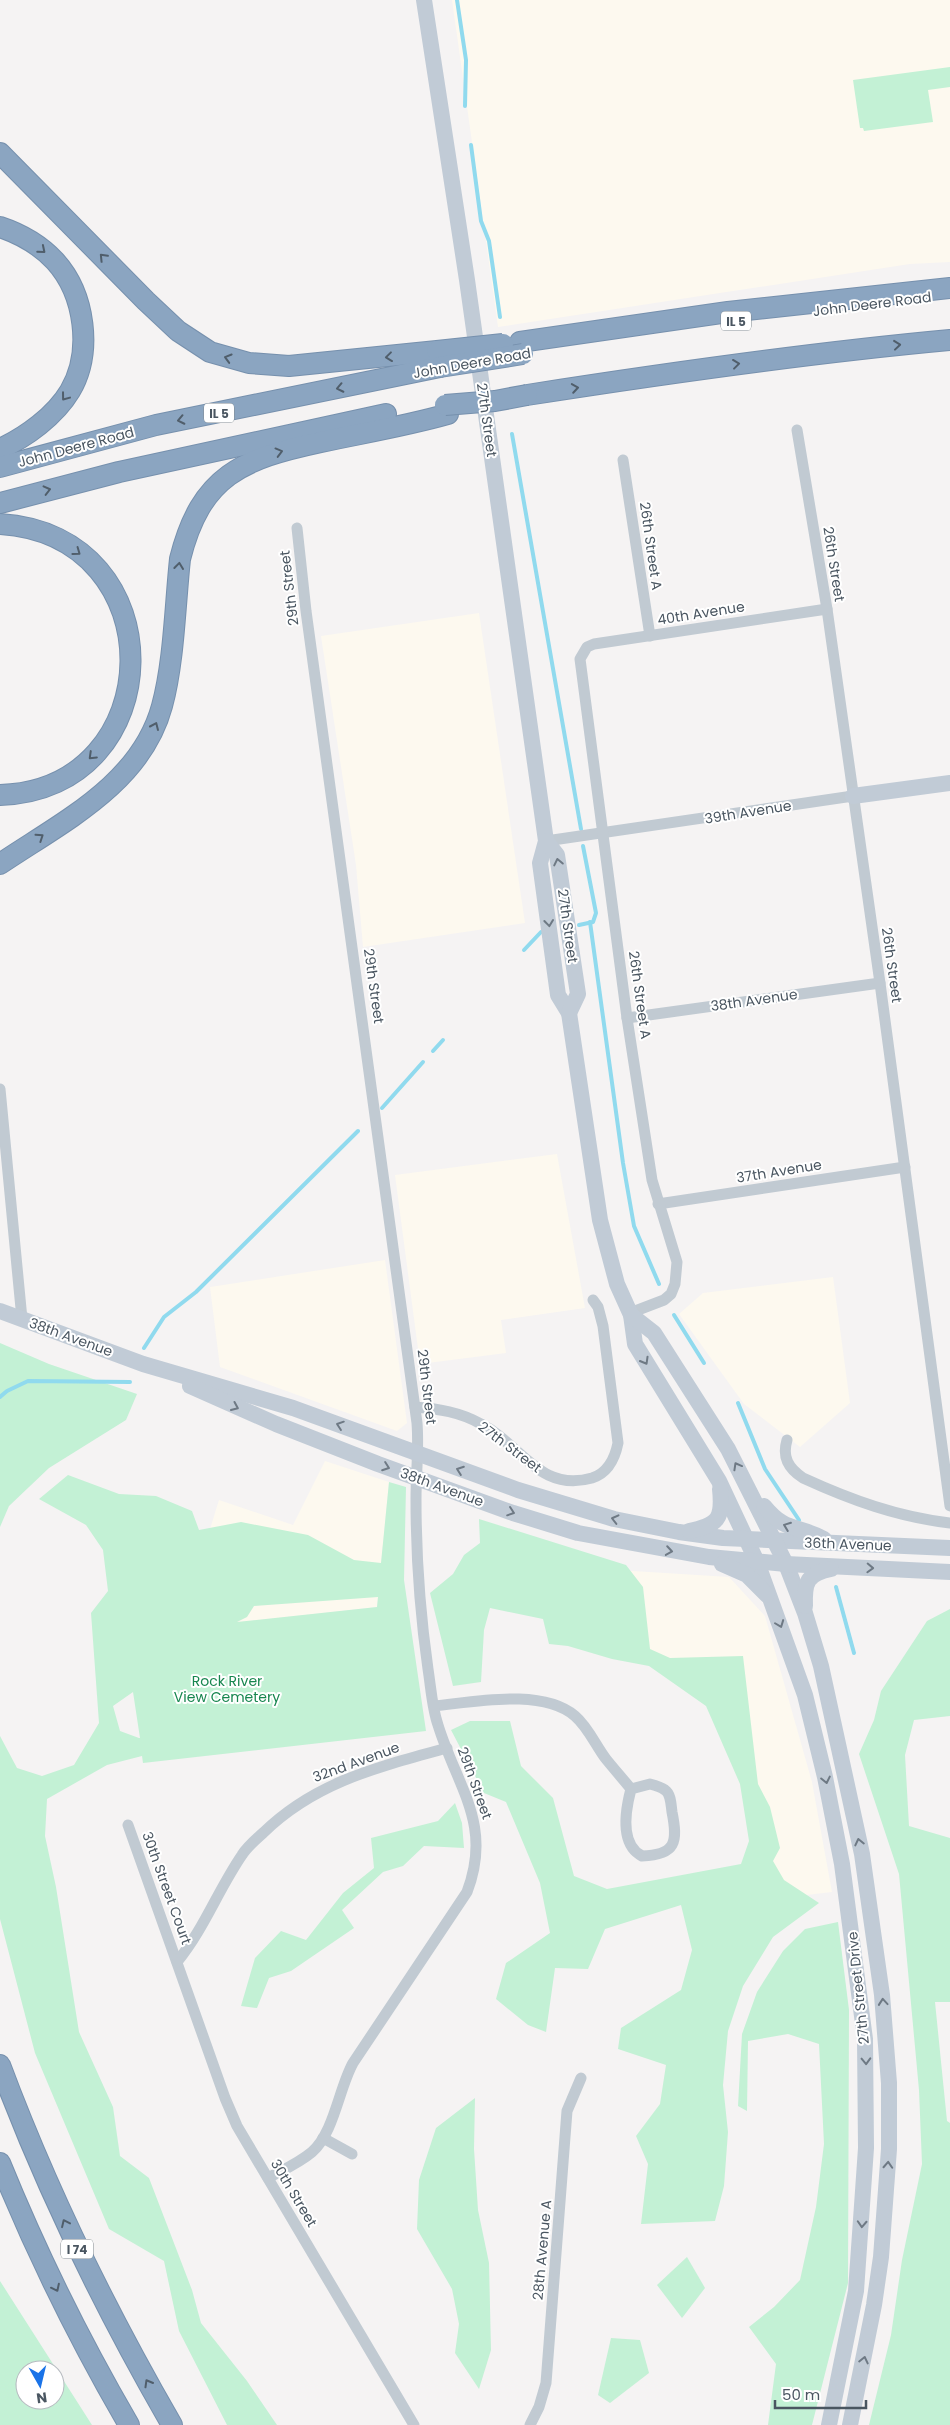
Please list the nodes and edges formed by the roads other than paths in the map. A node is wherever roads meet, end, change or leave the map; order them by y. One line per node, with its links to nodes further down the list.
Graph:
1 (424, 0): 24 (main road, 27th Street)
2 (0, 154): 8 (highway, one-way to 2)
3 (0, 228): 11 (highway, one-way to 11)
4 (950, 288): 7 (highway)
5 (950, 295): 7 (highway, John Deere Road / IL 5)
6 (950, 340): 9 (highway, one-way to 6, bridge)
7 (522, 348): 8 (highway, John Deere Road / IL 5, bridge)
8 (438, 359): 13 (highway, John Deere Road / IL 5, one-way to 13)
9 (446, 410): 14 (highway, one-way to 9); 25 (highway, one-way to 9)
10 (797, 430): 17 (street, 26th Street)
11 (0, 449)
12 (623, 460): 18 (street, 26th Street A)
13 (0, 467)
14 (0, 503)
15 (0, 524): 21 (highway, one-way to 21)
16 (297, 528): 36 (street, 29th Street)
17 (827, 609): 18 (street, 40th Avenue); 22 (street, 26th Street)
18 (650, 636): 19 (street, 40th Avenue)
19 (582, 652): 23 (street, 26th Street A)
20 (950, 783): 22 (main road, 39th Avenue)
21 (0, 795)
22 (853, 796): 23 (street, 39th Avenue); 26 (street, 26th Street)
23 (604, 833): 24 (street, 39th Avenue); 27 (street, 26th Street A)
24 (546, 841): 33 (main road, 27th Street)
25 (0, 864)
26 (880, 983): 27 (street, 38th Avenue); 29 (street, 26th Street)
27 (627, 1018): 30 (street, 26th Street A)
28 (0, 1089): 34 (street)
29 (905, 1167): 30 (street, 37th Avenue); 42 (street, 26th Street)
30 (658, 1204): 33 (street, 26th Street A)
31 (593, 1300): 36 (street, 27th Street)
32 (0, 1311): 34 (main road, 38th Avenue)
33 (631, 1314): 40 (main road, 27th Street, one-way to 40); 41 (main road, one-way to 33)
34 (22, 1319): 35 (main road, 38th Avenue)
35 (143, 1364): 38 (main road, 38th Avenue, one-way to 35); 39 (main road, 38th Avenue, one-way to 39)
36 (415, 1407): 38 (street, 29th Street)
37 (787, 1440): 43 (street)
38 (419, 1454): 39 (street, 29th Street); 44 (main road, 38th Avenue, one-way to 38)
39 (416, 1478): 49 (main road, 38th Avenue, one-way to 49); 56 (street, 29th Street)
40 (719, 1481): 44 (main road); 45 (main road, 27th Street)
41 (750, 1489): 46 (main road); 47 (main road, one-way to 41)
42 (950, 1506)
43 (950, 1524)
44 (679, 1532): 45 (main road, 38th Avenue)
45 (747, 1539): 46 (main road, 36th Avenue); 50 (main road, 27th Street)
46 (775, 1541): 47 (main road, 36th Avenue); 51 (main road)
47 (832, 1543): 48 (main road, 36th Avenue)
48 (950, 1548)
49 (709, 1557): 50 (main road, 38th Avenue); 54 (main road)
50 (757, 1562): 51 (main road, 36th Avenue); 54 (main road, 27th Street Drive)
51 (786, 1564): 52 (main road, 36th Avenue); 55 (main road, 27th Street Drive)
52 (840, 1567): 53 (main road, 36th Avenue, one-way to 53); 55 (main road)
53 (950, 1572)
54 (771, 1599): 71 (main road, 27th Street Drive, one-way to 71)
55 (805, 1613): 72 (main road, 27th Street Drive, one-way to 55)
56 (434, 1706): 57 (street, 29th Street); 58 (street)
57 (447, 1748): 60 (street, 32nd Avenue); 63 (street, 29th Street)
58 (631, 1788): 58 (street)
59 (128, 1825): 60 (street, 30th Street Court)
60 (177, 1962): 66 (street, 30th Street)
61 (0, 2065): 68 (highway, I 74, one-way to 61)
62 (581, 2078): 70 (street, 28th Avenue A)
63 (323, 2138): 64 (street); 66 (street, 29th Street)
64 (352, 2154)
65 (0, 2164): 67 (highway, I 74, one-way to 67)
66 (268, 2178): 69 (street, 30th Street)
67 (129, 2425)
68 (172, 2425)
69 (414, 2425)
70 (530, 2425)
71 (829, 2425)
72 (850, 2425)

